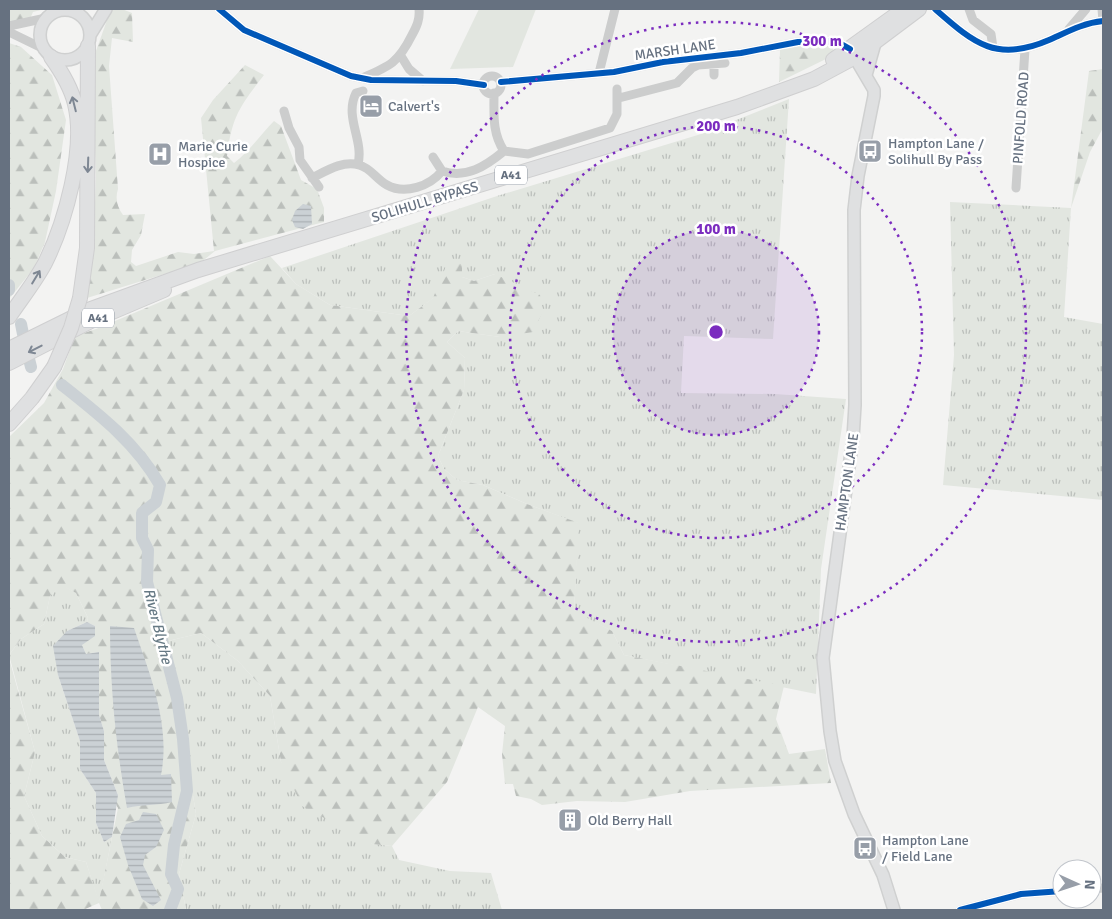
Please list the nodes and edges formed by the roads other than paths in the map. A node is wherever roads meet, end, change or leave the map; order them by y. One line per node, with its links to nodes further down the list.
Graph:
1 (106, 9): 19 (main road)
2 (219, 9): 31 (street)
3 (419, 9): 25 (street)
4 (614, 9): 28 (street)
5 (894, 9): 16 (main road)
6 (904, 9): 16 (highway, SOLIHULL BYPASS / A41)
7 (918, 9): 20 (highway, SOLIHULL BYPASS / A41)
8 (936, 9): 21 (street)
9 (968, 9): 21 (street)
10 (1086, 9): 17 (street)
11 (1102, 9): 14 (street)
12 (59, 10): 13 (main road); 19 (main road)
13 (46, 18): 15 (street); 23 (main road)
14 (1103, 21): 17 (street)
15 (9, 26)
16 (880, 27): 24 (highway, SOLIHULL BYPASS / A41)
17 (1069, 29): 22 (street)
18 (9, 32): 23 (street)
19 (89, 41): 23 (main road); 49 (highway, one-way to 49, bridge)
20 (875, 43): 24 (highway, SOLIHULL BYPASS / A41); 30 (main road)
21 (993, 48): 22 (street)
22 (1025, 49): 44 (street, PINFOLD ROAD)
23 (47, 53): 46 (highway, one-way to 23)
24 (852, 53): 28 (street, MARSH LANE); 30 (main road, HAMPTON LANE); 45 (highway, SOLIHULL BYPASS / A41)
25 (401, 56): 31 (street); 32 (street)
26 (724, 63): 27 (street)
27 (714, 64): 29 (street); 38 (street)
28 (599, 73): 33 (street, MARSH LANE)
29 (714, 76)
30 (866, 76): 51 (main road, HAMPTON LANE)
31 (361, 78): 32 (street)
32 (423, 81): 34 (street)
33 (501, 82): 34 (street); 36 (street)
34 (484, 85): 36 (street)
35 (356, 91): 40 (street)
36 (494, 93): 38 (street)
37 (284, 111): 42 (street)
38 (504, 151): 41 (street)
39 (433, 157): 41 (street)
40 (358, 164): 41 (street); 42 (street)
41 (442, 170)
42 (312, 178): 43 (street)
43 (319, 187)
44 (1016, 188)
45 (246, 256): 47 (highway, SOLIHULL BYPASS / A41); 48 (highway, SOLIHULL BYPASS / A41, one-way to 48)
46 (9, 317)
47 (9, 349)
48 (9, 363)
49 (9, 424)
50 (1052, 892): 52 (street)
51 (894, 910)
52 (960, 910)

